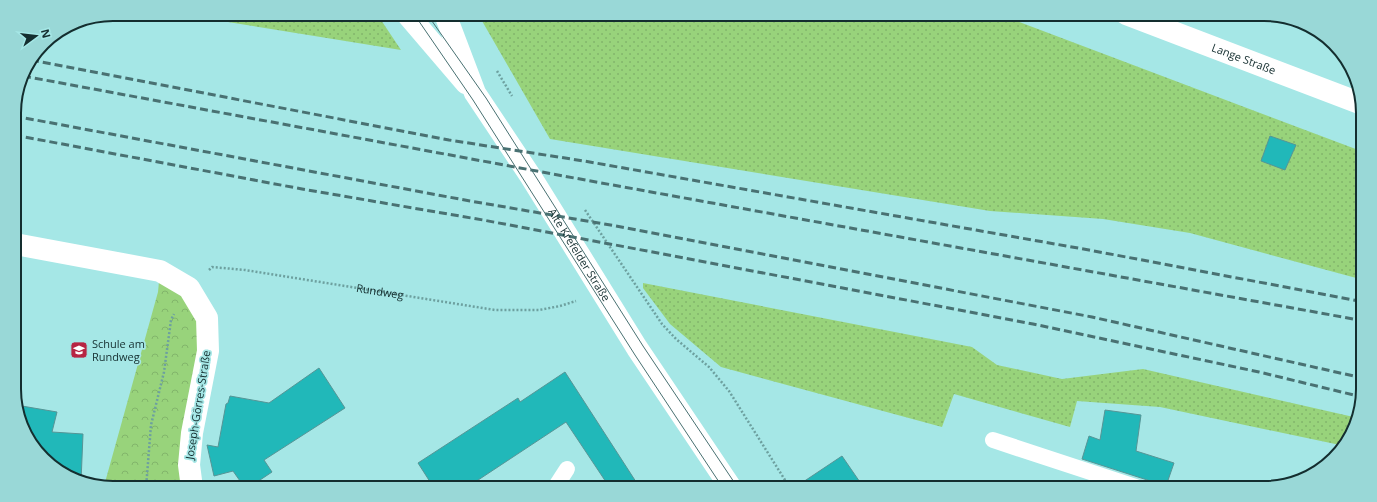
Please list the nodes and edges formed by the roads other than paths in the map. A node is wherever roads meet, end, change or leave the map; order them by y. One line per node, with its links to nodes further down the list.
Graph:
1 (413, 21): 5 (street)
2 (427, 21): 5 (lane)
3 (448, 21): 5 (street, Alte Krefelder Straße)
4 (1144, 21): 6 (street, Lange Straße)
5 (475, 93): 12 (street, Alte Krefelder Straße)
6 (1355, 101)
7 (21, 245): 10 (street, Joseph-Görres-Straße)
8 (993, 440): 13 (lane)
9 (566, 469): 11 (lane)
10 (191, 481)
11 (559, 481)
12 (726, 481)
13 (1118, 481)

